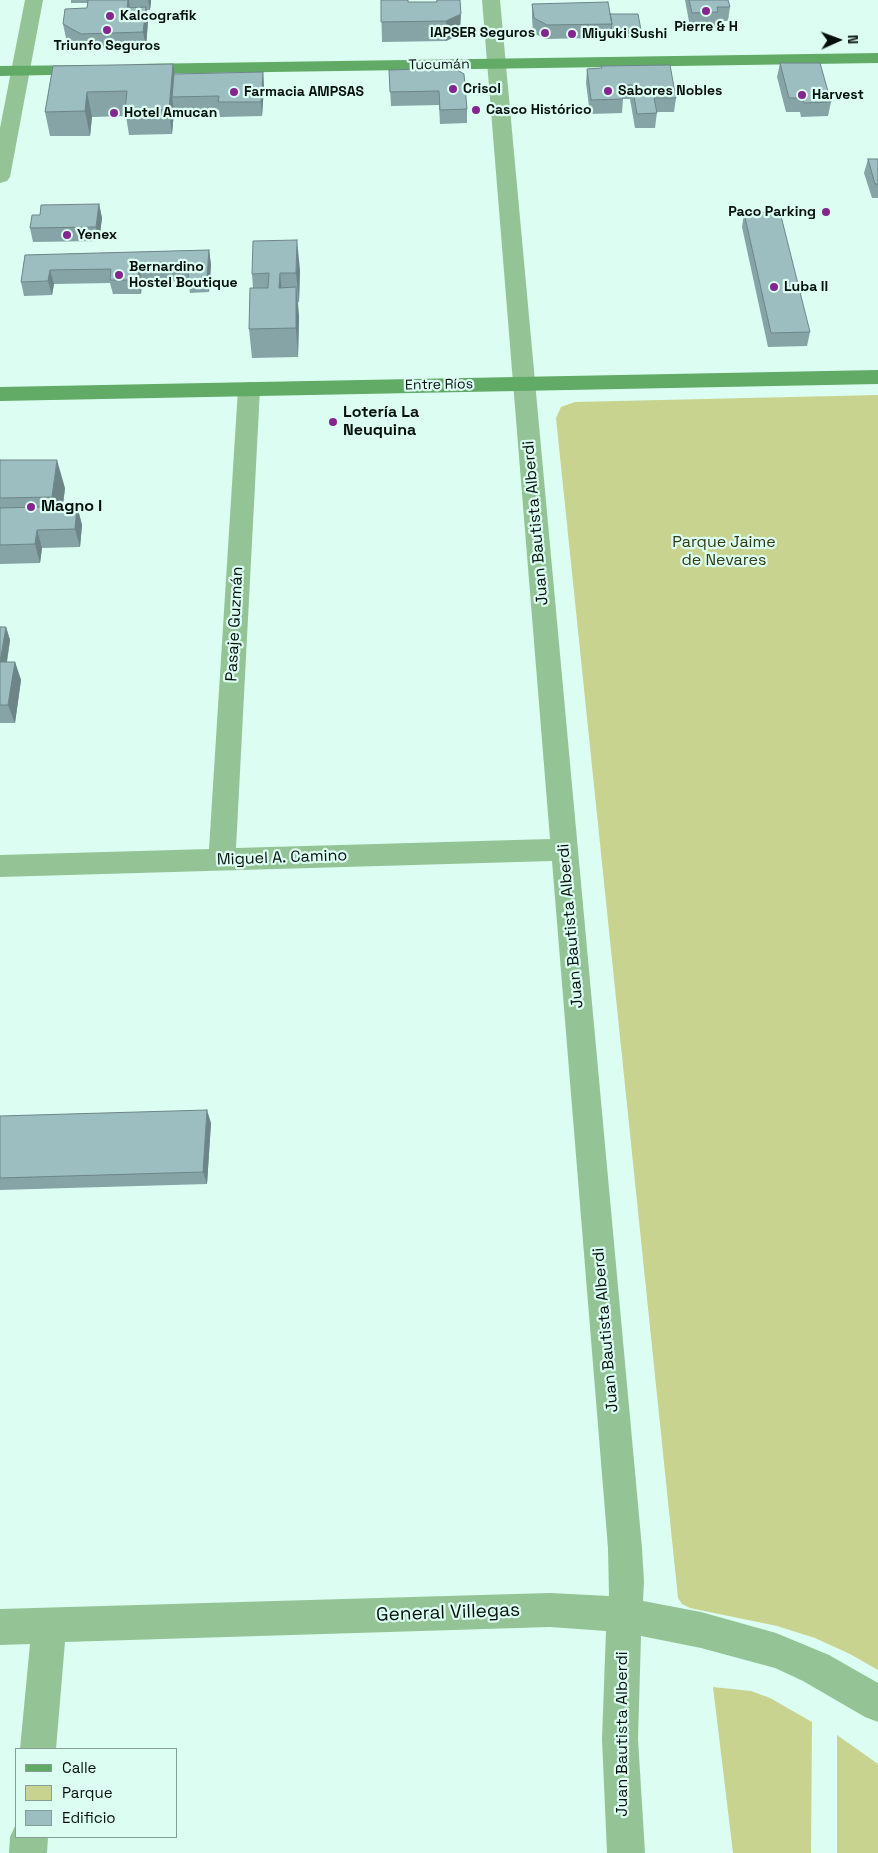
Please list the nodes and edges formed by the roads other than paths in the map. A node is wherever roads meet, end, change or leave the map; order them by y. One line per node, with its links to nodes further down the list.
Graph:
1 (34, 0): 7 (street)
2 (491, 0): 4 (street, Juan Bautista Alberdi)
3 (878, 58): 4 (street, Tucumán)
4 (496, 64): 6 (street, Tucumán); 11 (street, Juan Bautista Alberdi)
5 (104, 70): 7 (street)
6 (124, 70)
7 (20, 71): 8 (street); 9 (street)
8 (0, 72)
9 (0, 178)
10 (878, 377): 11 (street, Entre Ríos)
11 (524, 383): 12 (street, Entre Ríos); 14 (street, Juan Bautista Alberdi)
12 (248, 389): 13 (street, Entre Ríos); 15 (street, Pasaje Guzmán)
13 (0, 394)
14 (565, 850): 15 (street, Miguel A. Camino); 17 (street, Juan Bautista Alberdi)
15 (222, 860): 16 (street, Miguel A. Camino)
16 (0, 866)
17 (624, 1614): 18 (street, General Villegas); 20 (street, General Villegas); 24 (street, Juan Bautista Alberdi)
18 (49, 1626): 19 (street, General Villegas); 21 (street)
19 (0, 1627)
20 (878, 1704)
21 (38, 1748)
22 (29, 1838): 23 (street)
23 (28, 1853)
24 (626, 1853)

